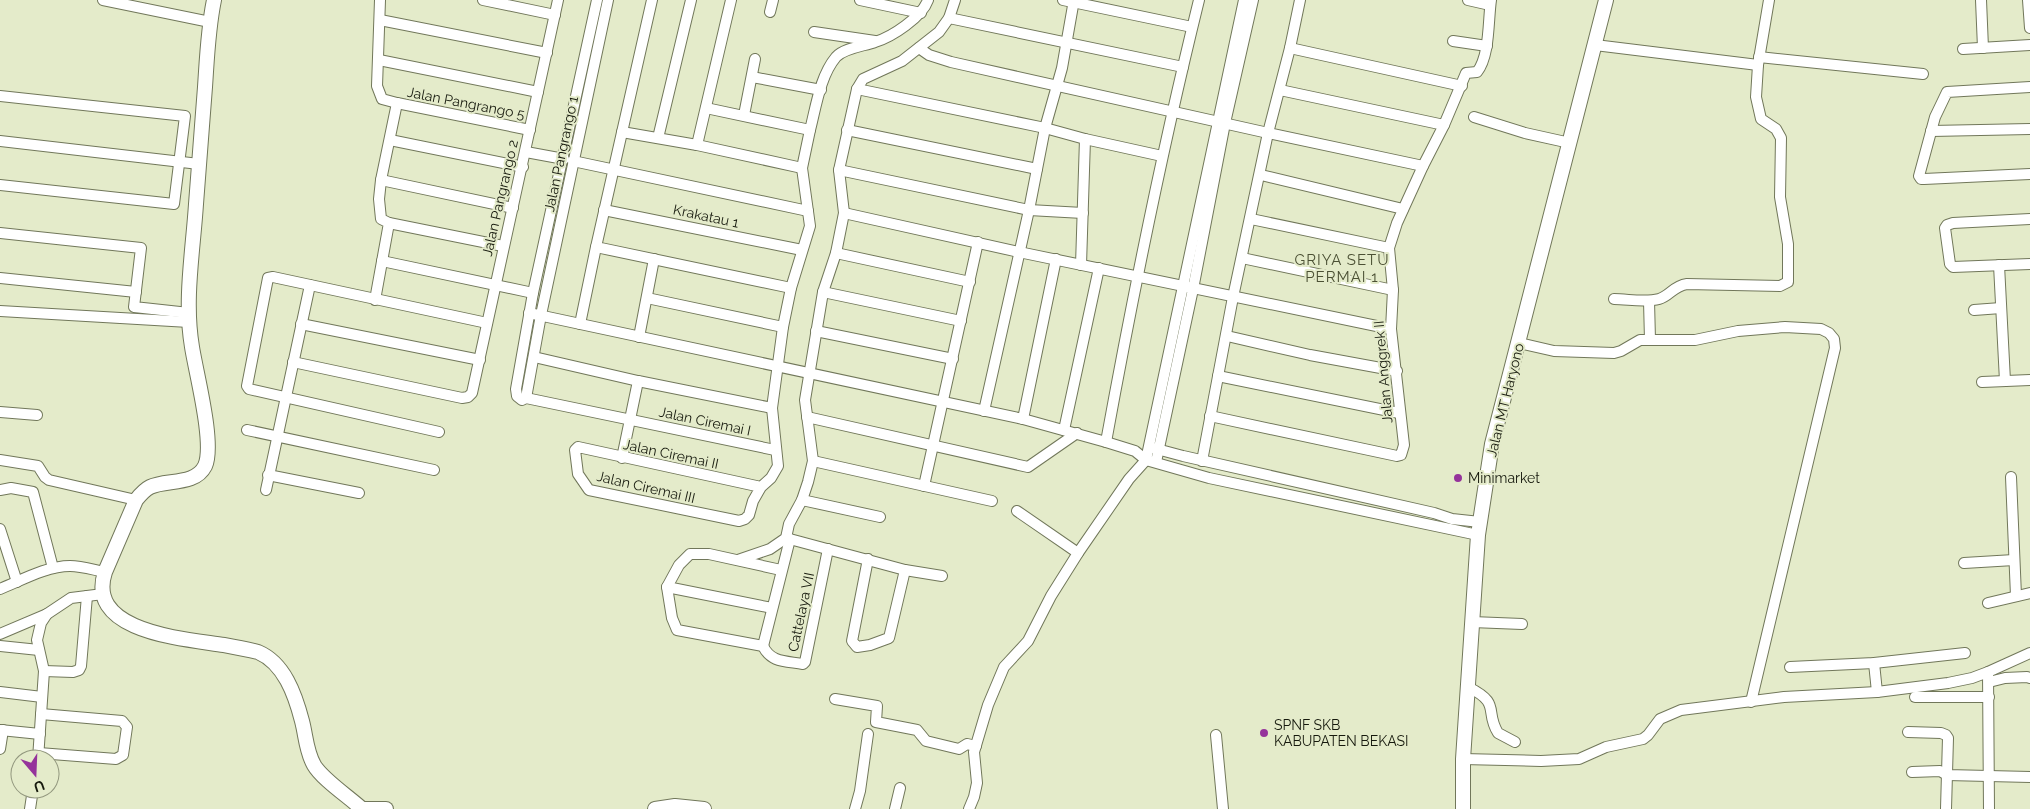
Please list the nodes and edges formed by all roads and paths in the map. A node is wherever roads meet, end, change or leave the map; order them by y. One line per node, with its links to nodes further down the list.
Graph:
1 (103, 0): 32 (street)
2 (214, 0): 32 (street)
3 (380, 0): 31 (street)
4 (483, 0): 29 (street)
5 (558, 0): 29 (street, Jalan Pangrango 2)
6 (597, 0): 84 (street, Jalan Pangrango 1)
7 (608, 0): 84 (street, Jalan Pangrango 1)
8 (652, 0): 73 (street)
9 (691, 0): 76 (street)
10 (731, 0): 62 (street)
11 (773, 0): 27 (street)
12 (860, 0): 28 (street)
13 (928, 0): 28 (street)
14 (955, 0): 30 (street)
15 (1063, 0): 25 (street)
16 (1199, 0): 33 (street)
17 (1244, 0): 66 (street)
18 (1254, 0): 66 (street)
19 (1300, 0): 43 (street)
20 (1468, 0): 26 (street)
21 (1606, 0): 39 (street, Jalan MT Haryono)
22 (1769, 0): 49 (street)
23 (1981, 0): 44 (street)
24 (2028, 0): 34 (street)
25 (1074, 1): 33 (street); 38 (street)
26 (1491, 3): 41 (street, Jalan Anggrek II)
27 (770, 12)
28 (920, 12): 36 (street)
29 (555, 15): 46 (street, Jalan Pangrango 2)
30 (949, 18): 38 (street); 42 (street)
31 (380, 20): 46 (street); 48 (street)
32 (210, 22): 86 (street)
33 (1192, 27): 50 (street)
34 (2030, 28)
35 (814, 32): 36 (street)
36 (878, 41): 57 (street)
37 (1453, 41): 41 (street)
38 (1067, 44): 50 (street); 53 (street)
39 (1595, 45): 49 (street); 80 (street, Jalan MT Haryono)
40 (2030, 45): 44 (street)
41 (1487, 46): 54 (street, Jalan Anggrek II)
42 (919, 48): 53 (street); 56 (street)
43 (1290, 48): 54 (street); 58 (street)
44 (1983, 48): 45 (street)
45 (1963, 49)
46 (547, 53): 59 (street, Jalan Pangrango 2)
47 (756, 59): 52 (street)
48 (379, 60): 59 (street); 61 (street)
49 (1759, 61): 51 (street); 138 (street)
50 (1183, 67): 63 (street)
51 (1923, 74)
52 (752, 77): 57 (street); 64 (street)
53 (1056, 86): 63 (street); 68 (street)
54 (1462, 86): 67 (street, Jalan Anggrek II)
55 (2030, 87): 74 (street)
56 (857, 89): 68 (street); 72 (street)
57 (821, 90): 71 (street)
58 (1280, 90): 67 (street); 75 (street)
59 (538, 92): 70 (street, Jalan Pangrango 2)
60 (0, 96): 85 (street)
61 (396, 103): 70 (street, Jalan Pangrango 5); 78 (street)
62 (706, 108): 64 (street); 81 (street)
63 (1173, 112): 66 (street); 83 (street)
64 (744, 115): 71 (street)
65 (1474, 117): 80 (street)
66 (1221, 123): 75 (street); 129 (street)
67 (1444, 125): 87 (street, Jalan Anggrek II)
68 (1044, 128): 77 (street); 91 (street)
69 (2030, 129): 74 (street)
70 (530, 130): 82 (street, Jalan Pangrango 2)
71 (810, 130): 89 (street)
72 (847, 130): 91 (street); 92 (street)
73 (622, 132): 76 (street); 90 (street)
74 (1931, 132): 93 (street)
75 (1268, 133): 87 (street); 94 (street)
76 (658, 138): 81 (street)
77 (1085, 139): 83 (street); 103 (street)
78 (390, 140): 88 (street); 95 (street)
79 (0, 141): 85 (street)
80 (1570, 143): 155 (street, Jalan MT Haryono)
81 (697, 145): 89 (street)
82 (526, 152): 84 (street); 88 (street, Jalan Pangrango 2)
83 (1162, 156): 123 (street)
84 (568, 160): 90 (street); 133 (street, Jalan Pangrango 1); 143 (street, Jalan Pangrango 1)
85 (179, 162): 86 (street); 96 (street)
86 (199, 164): 144 (street)
87 (1423, 166): 98 (street, Jalan Anggrek II)
88 (523, 167): 97 (street, Jalan Pangrango 2)
89 (802, 168): 101 (street)
90 (612, 169): 99 (street); 101 (street)
91 (1037, 169): 100 (street)
92 (839, 170): 100 (street); 102 (street)
93 (2030, 174)
94 (1261, 175): 98 (street); 104 (street)
95 (381, 180): 97 (street); 106 (street)
96 (0, 185)
97 (513, 208): 109 (street, Jalan Pangrango 2)
98 (1403, 209): 111 (street, Jalan Anggrek II)
99 (604, 210): 110 (street); 112 (street, Krakatau 1)
100 (1029, 210): 103 (street); 113 (street)
101 (808, 211): 112 (street)
102 (844, 213): 108 (street); 114 (street)
103 (1083, 213): 120 (street)
104 (1251, 219): 111 (street); 115 (street)
105 (2030, 219): 121 (street)
106 (389, 223): 109 (street); 118 (street)
107 (0, 233): 131 (street)
108 (978, 242): 113 (street); 125 (street)
109 (503, 246): 127 (street, Jalan Pangrango 2)
110 (596, 247): 116 (street); 148 (street)
111 (1389, 248): 130 (street, Jalan Anggrek II)
112 (802, 250): 128 (street)
113 (1019, 252): 117 (street); 172 (street)
114 (836, 253): 125 (street); 132 (street)
115 (1242, 258): 130 (street); 134 (street)
116 (654, 259): 128 (street); 135 (street)
117 (1056, 259): 120 (street); 179 (street)
118 (382, 261): 127 (street); 137 (street)
119 (2030, 264): 121 (street)
120 (1081, 265): 122 (street)
121 (1999, 265): 139 (street)
122 (1099, 268): 123 (street); 181 (street)
123 (1137, 276): 129 (street); 185 (street)
124 (0, 278): 131 (street)
125 (970, 282): 145 (street)
126 (310, 285): 137 (street); 147 (street); 168 (street)
127 (495, 285): 133 (street); 146 (street, Jalan Pangrango 2)
128 (791, 288): 149 (street)
129 (1189, 288): 134 (street); 188 (street)
130 (1393, 290): 151 (street, Jalan Anggrek II)
131 (136, 292): 144 (street)
132 (824, 292): 145 (street); 150 (street)
133 (533, 293): 142 (street, Jalan Pangrango 1)
134 (1233, 297): 151 (street); 152 (street)
135 (646, 298): 149 (street); 153 (street)
136 (1614, 299): 138 (street)
137 (375, 300): 146 (street)
138 (1649, 301): 154 (street)
139 (2001, 308): 140 (street); 166 (street)
140 (1974, 310)
141 (0, 311): 144 (street)
142 (529, 313): 143 (street); 169 (street, Jalan Pangrango 1)
143 (541, 315): 148 (street); 156 (street, Jalan Pangrango 1)
144 (189, 318): 204 (street)
145 (961, 321): 157 (street)
146 (487, 323): 158 (street, Jalan Pangrango 2)
147 (301, 324): 158 (street); 159 (street)
148 (580, 324): 153 (street)
149 (782, 327): 160 (street)
150 (816, 330): 157 (street); 162 (street)
151 (1391, 330): 161 (street, Jalan Anggrek II)
152 (1227, 336): 161 (street); 163 (street)
153 (639, 337): 160 (street)
154 (1650, 340): 155 (street); 253 (street)
155 (1518, 343): 210 (street, Jalan MT Haryono)
156 (534, 357): 165 (street); 169 (street, Jalan Pangrango 1)
157 (952, 359): 170 (street)
158 (480, 360): 159 (street, Jalan Pangrango 2)
159 (294, 362): 168 (street)
160 (781, 366): 162 (street); 171 (street)
161 (1397, 371): 174 (street, Jalan Anggrek II)
162 (806, 372): 170 (street); 177 (street)
163 (1218, 376): 174 (street); 176 (street)
164 (2030, 380): 166 (street)
165 (638, 381): 171 (street); 178 (street)
166 (2005, 381): 167 (street)
167 (1982, 382)
168 (285, 398): 182 (street); 184 (street)
169 (526, 398): 178 (street, Jalan Ciremai I)
170 (943, 402): 172 (street); 186 (street)
171 (772, 408): 189 (street)
172 (984, 411): 179 (street)
173 (0, 412): 175 (street)
174 (1400, 413): 176 (street, Jalan Anggrek II)
175 (37, 415)
176 (1210, 416): 195 (street)
177 (807, 417): 186 (street); 193 (street)
178 (629, 419): 189 (street, Jalan Ciremai I); 191 (street)
179 (1023, 420): 181 (street)
180 (247, 430): 184 (street)
181 (1064, 430): 183 (street)
182 (439, 432)
183 (1077, 433): 185 (street); 186 (street)
184 (277, 437): 196 (street); 197 (street)
185 (1106, 442): 190 (street)
186 (933, 445): 199 (street)
187 (576, 447): 191 (street, Jalan Ciremai II); 200 (street, Jalan Ciremai III)
188 (1155, 448): 190 (street); 194 (street); 195 (street)
189 (775, 450): 200 (street)
190 (1135, 451): 194 (street)
191 (622, 458): 200 (street, Jalan Ciremai II)
192 (0, 460): 204 (street)
193 (812, 461): 199 (street); 205 (street)
194 (1151, 461): 210 (street); 213 (street)
195 (1202, 461): 210 (street)
196 (434, 470)
197 (268, 475): 202 (street); 203 (street)
198 (2011, 477): 216 (street)
199 (924, 486): 206 (street)
200 (761, 487)
201 (0, 490): 218 (street)
202 (266, 490)
203 (359, 493)
204 (136, 500): 221 (street)
205 (802, 500): 208 (street); 211 (street)
206 (992, 500)
207 (1017, 511): 213 (street)
208 (880, 517)
209 (0, 528): 223 (street)
210 (1479, 529): 233 (street, Jalan MT Haryono)
211 (788, 539): 212 (street); 215 (street); 219 (street)
212 (828, 549): 214 (street); 237 (street, Cattelaya VII)
213 (1078, 553): 261 (street)
214 (868, 559): 220 (street); 220 (street)
215 (738, 560): 219 (street); 224 (street)
216 (2014, 560): 217 (street); 229 (street)
217 (1964, 563)
218 (53, 568): 221 (street); 223 (street)
219 (782, 570): 231 (street)
220 (905, 570): 222 (street)
221 (105, 572): 227 (street)
222 (942, 576)
223 (17, 582): 225 (street)
224 (668, 587): 231 (street); 237 (street)
225 (0, 589)
226 (2030, 593): 229 (street)
227 (103, 594): 228 (street); 271 (street)
228 (87, 596): 232 (street); 243 (street)
229 (2016, 596): 230 (street)
230 (1988, 602)
231 (772, 608): 237 (street)
232 (47, 614): 235 (street); 238 (street)
233 (1472, 622): 234 (street); 246 (street, Jalan MT Haryono)
234 (1522, 624)
235 (0, 634)
236 (0, 646): 238 (street)
237 (763, 646)
238 (39, 650): 243 (street)
239 (1965, 653): 241 (street)
240 (2030, 653): 244 (street)
241 (1874, 663): 242 (street); 248 (street)
242 (1790, 667)
243 (44, 671): 249 (street)
244 (1989, 677): 245 (street); 248 (street); 250 (street)
245 (2030, 678)
246 (1468, 687): 260 (street); 265 (street, Jalan MT Haryono)
247 (0, 692): 249 (street)
248 (1877, 692): 253 (street)
249 (42, 697): 254 (street)
250 (1989, 697): 252 (street); 268 (street)
251 (835, 698): 261 (street)
252 (1915, 698)
253 (1751, 702): 265 (street)
254 (41, 714): 257 (street); 264 (street)
255 (1, 730): 257 (street); 262 (street)
256 (1908, 732): 267 (street)
257 (40, 734): 263 (street)
258 (868, 734): 275 (street)
259 (1216, 736): 278 (street)
260 (1515, 742)
261 (976, 746): 277 (street)
262 (0, 749)
263 (39, 749)
264 (60, 757)
265 (1463, 759): 279 (street, Jalan MT Haryono)
266 (1912, 772): 267 (street)
267 (1947, 775): 268 (street); 280 (street)
268 (1989, 776): 269 (street); 281 (street)
269 (2030, 777)
270 (900, 788): 276 (street)
271 (361, 809): 272 (street)
272 (386, 809)
273 (655, 809): 274 (street)
274 (704, 809)
275 (855, 809)
276 (895, 809)
277 (969, 809)
278 (1223, 809)
279 (1463, 809)
280 (1946, 809)
281 (1989, 809)

